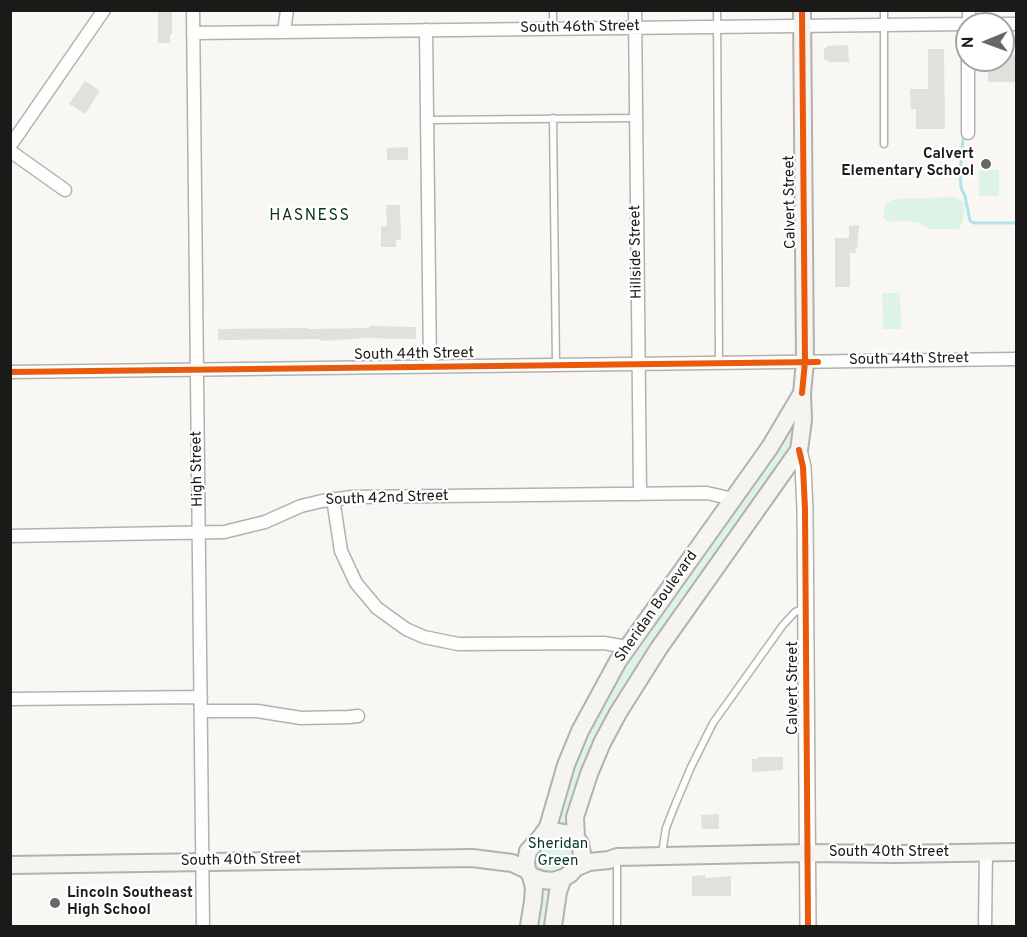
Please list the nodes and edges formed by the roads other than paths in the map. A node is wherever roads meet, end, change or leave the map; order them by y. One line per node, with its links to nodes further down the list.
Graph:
1 (104, 10): 23 (street)
2 (192, 10): 16 (street, High Street)
3 (286, 10): 15 (street)
4 (553, 10): 12 (lane)
5 (635, 10): 13 (street, Hillside Street)
6 (717, 10): 11 (lane)
7 (884, 10): 10 (lane)
8 (802, 18): 10 (street, South 46th Street); 11 (street, South 46th Street); 27 (main road, Calvert Street)
9 (955, 24): 10 (street, South 46th Street)
10 (884, 25): 22 (lane)
11 (717, 27): 13 (street, South 46th Street); 28 (lane)
12 (554, 28): 13 (street, South 46th Street); 14 (street, South 46th Street)
13 (636, 28): 19 (street, Hillside Street)
14 (426, 30): 15 (street, South 46th Street); 20 (street)
15 (284, 32): 16 (street, South 46th Street)
16 (193, 33): 32 (street, High Street)
17 (968, 72): 21 (street)
18 (553, 118): 19 (lane); 20 (lane); 30 (lane)
19 (635, 118): 29 (street, Hillside Street)
20 (427, 120): 31 (street)
21 (968, 133)
22 (884, 144)
23 (10, 146)
24 (10, 152): 25 (street)
25 (65, 190)
26 (1017, 359): 27 (street, South 44th Street)
27 (805, 362): 28 (street, South 44th Street); 34 (main road, Calvert Street)
28 (719, 363): 29 (street, South 44th Street)
29 (638, 364): 30 (street, South 44th Street); 36 (street, Hillside Street)
30 (556, 365): 31 (street, South 44th Street)
31 (430, 367): 32 (street, South 44th Street)
32 (197, 369): 33 (street, South 44th Street); 39 (street, High Street)
33 (10, 372)
34 (802, 393): 35 (main road, Calvert Street); 38 (main road, Sheridan Boulevard)
35 (799, 450): 41 (street, Calvert Street); 48 (main road, Sheridan Boulevard)
36 (640, 494): 37 (street, South 42nd Street); 38 (street, South 42nd Street)
37 (333, 499): 39 (street, South 42nd Street); 42 (street)
38 (733, 499): 42 (main road, Sheridan Boulevard)
39 (199, 533): 40 (street, South 42nd Street); 43 (street, High Street)
40 (10, 536)
41 (806, 608): 51 (street, Calvert Street); 52 (lane)
42 (627, 646): 47 (main road, Sheridan Boulevard)
43 (201, 697): 44 (street); 45 (street, High Street)
44 (10, 699)
45 (201, 711): 46 (street); 55 (street, High Street)
46 (358, 716)
47 (536, 841): 48 (main road); 54 (main road, South 40th Street); 58 (main road)
48 (578, 841): 53 (main road, South 40th Street); 57 (main road)
49 (986, 852): 50 (main road, South 40th Street); 51 (main road, South 40th Street); 65 (street)
50 (1017, 852)
51 (807, 853): 52 (main road, South 40th Street); 64 (street, Calvert Street)
52 (662, 855): 53 (main road, South 40th Street)
53 (617, 856): 57 (main road, South 40th Street); 63 (lane)
54 (472, 858): 55 (main road, South 40th Street); 58 (main road, South 40th Street)
55 (203, 862): 56 (main road, South 40th Street); 60 (street, High Street)
56 (10, 865)
57 (577, 867): 59 (main road)
58 (529, 873): 59 (main road); 61 (main road)
59 (563, 878): 62 (main road)
60 (203, 927)
61 (529, 927)
62 (553, 927)
63 (616, 927)
64 (808, 927)
65 (985, 927)

